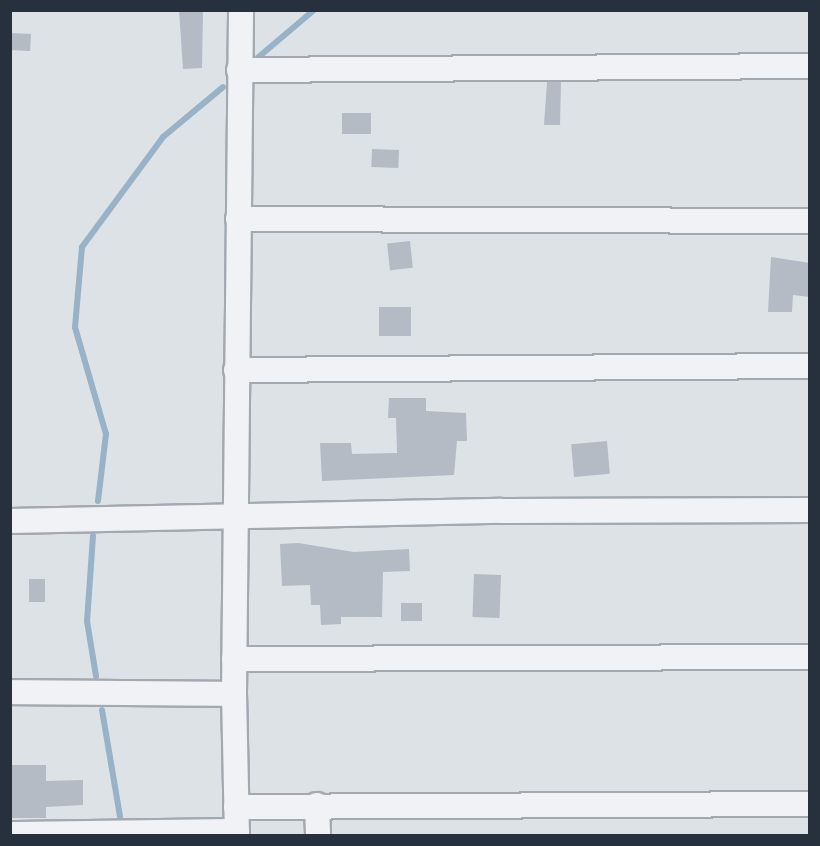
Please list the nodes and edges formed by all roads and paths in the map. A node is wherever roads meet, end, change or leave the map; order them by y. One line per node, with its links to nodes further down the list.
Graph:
1 (241, 10): 3 (street)
2 (810, 66): 3 (street)
3 (239, 70): 4 (street)
4 (238, 219): 5 (street); 7 (street)
5 (810, 220)
6 (810, 366): 7 (street)
7 (236, 370): 9 (street)
8 (810, 510): 9 (street)
9 (235, 514): 10 (street); 12 (street)
10 (10, 520)
11 (810, 657): 12 (street)
12 (234, 660): 14 (street)
13 (10, 692): 14 (street)
14 (234, 694): 17 (street)
15 (810, 804): 16 (street)
16 (317, 805): 17 (street); 20 (street)
17 (236, 807): 18 (street)
18 (237, 833): 19 (street)
19 (10, 834)
20 (318, 836)

